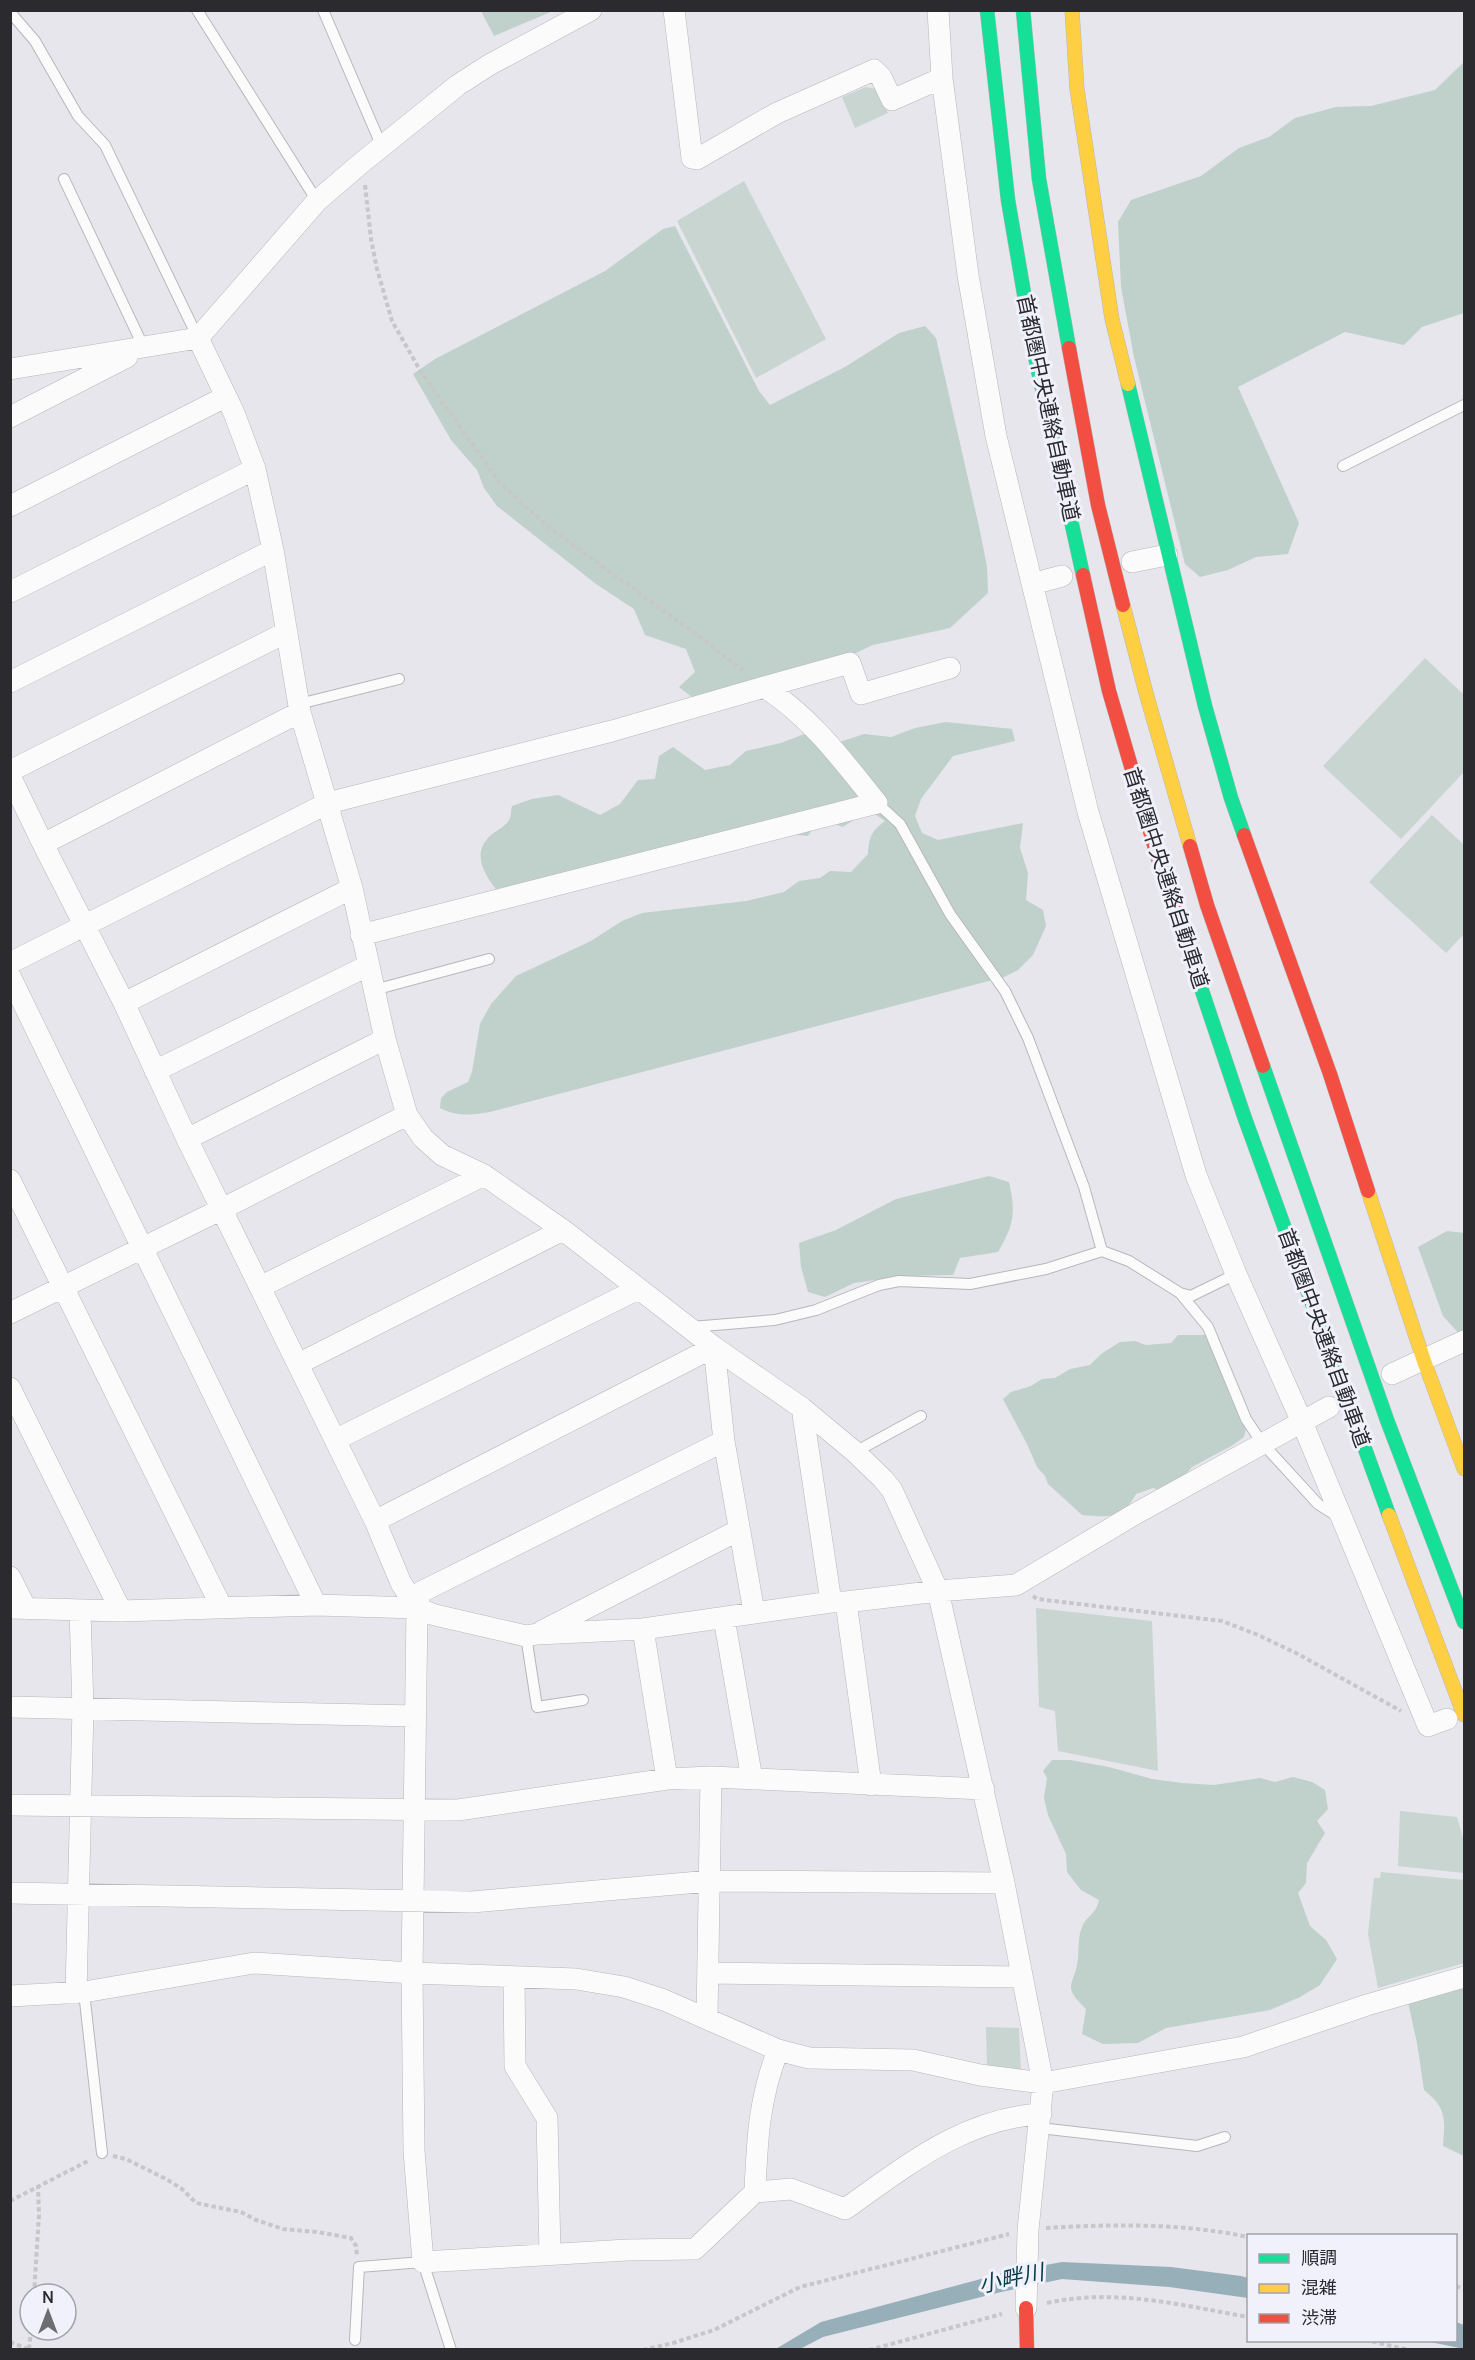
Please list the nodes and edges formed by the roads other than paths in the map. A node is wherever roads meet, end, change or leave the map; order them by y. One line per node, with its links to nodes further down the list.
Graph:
1 (197, 10): 13 (lane)
2 (323, 10): 11 (lane)
3 (591, 10): 11 (street)
4 (674, 10): 10 (street)
5 (938, 10): 10 (street)
6 (987, 10): 102 (main road, 首都圏中央連絡自動車道)
7 (1023, 10): 95 (main road, 首都圏中央連絡自動車道)
8 (1072, 10): 24 (main road)
9 (10, 12): 14 (lane)
10 (942, 78): 27 (street)
11 (382, 147): 13 (street)
12 (64, 178): 15 (lane)
13 (317, 201): 14 (street)
14 (198, 338): 15 (street); 17 (street)
15 (144, 348): 16 (street); 19 (street)
16 (10, 369)
17 (225, 397): 21 (street); 22 (street)
18 (1464, 405): 20 (lane)
19 (10, 417)
20 (1343, 466)
21 (255, 469): 23 (street); 28 (street)
22 (10, 506)
23 (273, 550): 29 (street); 32 (street)
24 (1167, 555): 25 (street); 68 (main road)
25 (1132, 562)
26 (1062, 576): 27 (street)
27 (1032, 584): 59 (street)
28 (10, 592)
29 (287, 632): 34 (street); 35 (street)
30 (950, 668): 33 (street)
31 (399, 679): 34 (lane)
32 (10, 682)
33 (764, 687): 37 (street); 38 (street)
34 (299, 708): 37 (street); 39 (street)
35 (10, 771)
36 (10, 776): 39 (street)
37 (328, 803): 40 (street); 41 (street)
38 (877, 803): 42 (street); 58 (lane)
39 (43, 844): 41 (street)
40 (352, 888): 42 (street); 48 (street)
41 (84, 926): 44 (street); 48 (street)
42 (361, 935): 45 (street)
43 (489, 959): 47 (lane)
44 (10, 963)
45 (369, 965): 47 (street); 50 (street)
46 (10, 976): 57 (street)
47 (374, 990): 49 (street)
48 (124, 1003): 50 (street)
49 (385, 1039): 51 (street); 52 (street)
50 (155, 1071): 52 (street)
51 (407, 1115): 53 (street); 55 (street)
52 (187, 1139): 55 (street)
53 (484, 1175): 56 (street); 61 (street)
54 (10, 1180): 60 (street)
55 (222, 1209): 57 (street); 61 (street)
56 (563, 1230): 62 (street); 69 (street)
57 (143, 1247): 60 (street); 87 (street)
58 (1102, 1251): 63 (lane); 65 (lane)
59 (1236, 1274): 63 (lane); 75 (street)
60 (62, 1287): 64 (street); 88 (street)
61 (260, 1287): 69 (street)
62 (638, 1289): 65 (street); 76 (street)
63 (1180, 1293): 78 (lane)
64 (10, 1313)
65 (688, 1327): 67 (street)
66 (1464, 1341): 68 (street)
67 (714, 1347): 73 (street); 77 (street); 82 (street)
68 (1424, 1360): 70 (street); 80 (main road)
69 (298, 1364): 76 (street)
70 (1392, 1374)
71 (10, 1388): 92 (street)
72 (1329, 1407): 75 (street)
73 (802, 1408): 79 (street); 86 (street)
74 (921, 1416): 79 (lane)
75 (1302, 1422): 78 (street); 81 (street)
76 (335, 1440): 82 (street)
77 (724, 1441): 83 (street); 89 (street)
78 (1262, 1443): 81 (lane); 85 (street)
79 (855, 1452): 85 (street)
80 (1464, 1469)
81 (1341, 1519): 102 (street)
82 (375, 1521): 89 (street)
83 (740, 1530): 93 (street); 97 (street)
84 (10, 1577): 90 (street)
85 (938, 1591): 86 (street); 107 (street)
86 (838, 1602): 93 (street); 106 (street)
87 (316, 1605): 88 (street); 89 (street)
88 (222, 1608): 92 (street)
89 (417, 1608): 97 (street); 101 (street)
90 (18, 1609): 91 (street)
91 (80, 1611): 92 (street); 100 (street)
92 (121, 1611)
93 (754, 1612): 94 (street)
94 (724, 1618): 96 (street); 105 (street)
95 (1464, 1622)
96 (643, 1629): 97 (street); 104 (street)
97 (531, 1635): 98 (lane)
98 (583, 1700)
99 (10, 1707): 100 (street)
100 (83, 1708): 101 (street); 109 (street)
101 (415, 1716): 110 (street)
102 (1446, 1720)
103 (711, 1777): 104 (street); 105 (street); 111 (street)
104 (667, 1779): 110 (street)
105 (752, 1779): 106 (street)
106 (871, 1785): 107 (street)
107 (984, 1788): 112 (street)
108 (10, 1805): 109 (street)
109 (81, 1807): 110 (street); 114 (street)
110 (413, 1810): 115 (street)
111 (710, 1881): 112 (street); 115 (street); 117 (street)
112 (1004, 1883): 119 (street)
113 (10, 1893): 114 (street)
114 (78, 1894): 115 (street); 121 (street)
115 (411, 1902): 116 (street)
116 (412, 1973): 118 (street); 121 (street); 131 (street)
117 (708, 1973): 119 (street); 123 (street)
118 (514, 1977): 123 (street); 130 (street)
119 (1022, 1977): 125 (street)
120 (1464, 1977): 125 (street)
121 (80, 1993): 122 (street); 128 (lane)
122 (10, 1996)
123 (706, 2017): 124 (street)
124 (778, 2050): 125 (street); 129 (street)
125 (1043, 2084): 126 (street)
126 (1040, 2121): 127 (lane); 129 (street); 132 (street)
127 (1225, 2137)
128 (102, 2153)
129 (755, 2192): 130 (street)
130 (550, 2254): 131 (street)
131 (423, 2262): 133 (lane); 134 (lane)
132 (1026, 2306): 135 (main road)
133 (355, 2340)
134 (451, 2349)
135 (1027, 2349)

